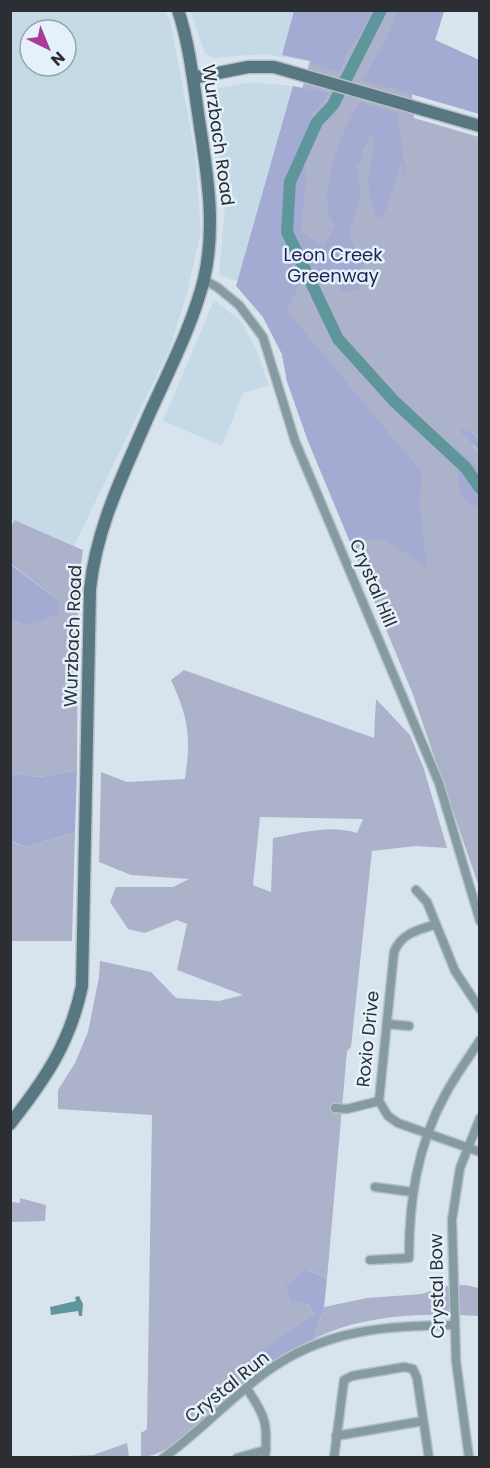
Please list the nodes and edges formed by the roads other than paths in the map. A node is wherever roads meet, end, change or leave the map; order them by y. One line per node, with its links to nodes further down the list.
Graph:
1 (178, 10): 2 (main road, Wurzbach Road)
2 (193, 78): 3 (main road); 4 (main road, Wurzbach Road)
3 (480, 126)
4 (204, 280): 6 (street, Crystal Hill); 15 (main road, Wurzbach Road)
5 (416, 890): 7 (street)
6 (480, 921)
7 (434, 925): 8 (street); 9 (street, Roxio Drive)
8 (480, 1010)
9 (387, 1024): 10 (street); 12 (street, Roxio Drive)
10 (409, 1026)
11 (480, 1040): 16 (street)
12 (379, 1101): 13 (street); 16 (street, Roxio Drive)
13 (335, 1108)
14 (480, 1118): 17 (street, Crystal Bow)
15 (10, 1124)
16 (427, 1135): 17 (street, Roxio Drive); 20 (street)
17 (467, 1147): 18 (street, Roxio Drive); 22 (street, Crystal Bow)
18 (480, 1152)
19 (375, 1187): 20 (street)
20 (412, 1192): 21 (street)
21 (369, 1260)
22 (455, 1325): 23 (street, Crystal Run); 31 (street, Crystal Bow)
23 (247, 1389): 26 (street); 27 (street, Crystal Run)
24 (423, 1421): 25 (street); 25 (street); 30 (street)
25 (336, 1436): 29 (street)
26 (265, 1454): 28 (street)
27 (163, 1458)
28 (237, 1458)
29 (334, 1458)
30 (429, 1458)
31 (469, 1458)

